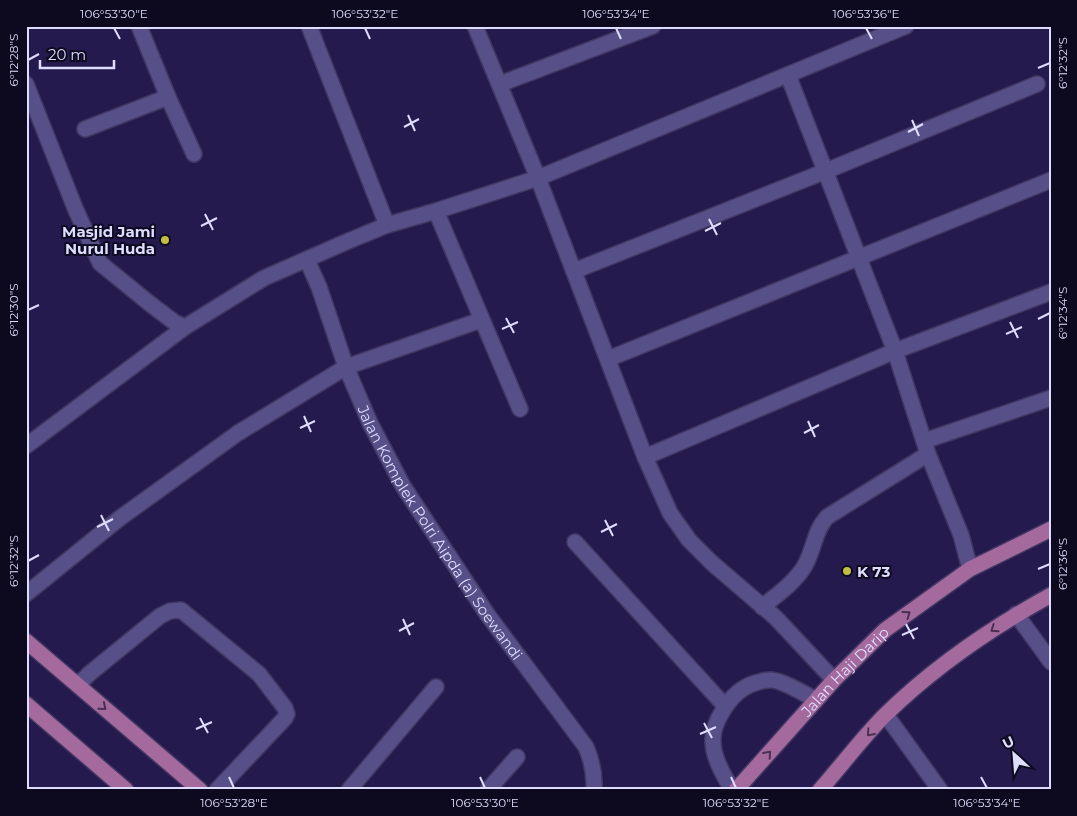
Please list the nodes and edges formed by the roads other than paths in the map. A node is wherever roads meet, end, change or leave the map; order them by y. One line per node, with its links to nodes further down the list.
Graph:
1 (139, 26): 10 (street)
2 (309, 26): 17 (street)
3 (475, 26): 7 (street)
4 (653, 26): 7 (street)
5 (906, 26): 6 (street)
6 (788, 75): 13 (street); 14 (street)
7 (500, 84): 14 (street)
8 (1037, 84): 13 (street)
9 (27, 88): 23 (street)
10 (168, 97): 11 (street); 12 (street)
11 (84, 129)
12 (194, 154)
13 (826, 171): 18 (street); 20 (street)
14 (538, 178): 16 (street); 20 (street)
15 (1051, 180): 18 (street)
16 (436, 211): 17 (street); 22 (street)
17 (387, 225): 19 (street)
18 (858, 257): 24 (street); 25 (street)
19 (306, 260): 23 (street); 26 (street, Jalan Komplek Polri Aipda (a) Soewandi)
20 (574, 271): 25 (street)
21 (1051, 292): 24 (street)
22 (481, 320): 26 (street); 28 (street)
23 (185, 327): 29 (street)
24 (895, 351): 30 (street); 31 (street)
25 (608, 359): 31 (street)
26 (346, 367): 35 (street); 54 (street, Jalan Komplek Polri Aipda (a) Soewandi)
27 (1051, 398): 30 (street)
28 (520, 409)
29 (26, 446)
30 (926, 448): 34 (street); 37 (street)
31 (645, 457): 37 (street)
32 (1051, 529): 34 (main road, Jalan Haji Darip)
33 (574, 542): 46 (street)
34 (970, 569): 41 (main road, Jalan Haji Darip, one-way to 34)
35 (26, 594)
36 (1051, 595): 38 (main road)
37 (762, 607): 41 (street)
38 (1016, 614): 40 (street); 47 (main road, one-way to 47)
39 (26, 641): 42 (main road)
40 (1051, 662)
41 (834, 680): 44 (main road, Jalan Haji Darip)
42 (78, 685): 50 (main road, one-way to 50); 51 (street)
43 (436, 687): 52 (street)
44 (816, 700): 46 (street); 56 (main road, Jalan Haji Darip, one-way to 44)
45 (26, 704): 49 (main road)
46 (725, 706): 55 (street)
47 (886, 715): 57 (main road, one-way to 57); 58 (street)
48 (517, 757): 53 (street)
49 (126, 790)
50 (200, 790)
51 (217, 790)
52 (350, 790)
53 (488, 790)
54 (594, 790)
55 (732, 790)
56 (736, 790)
57 (820, 790)
58 (940, 790)

